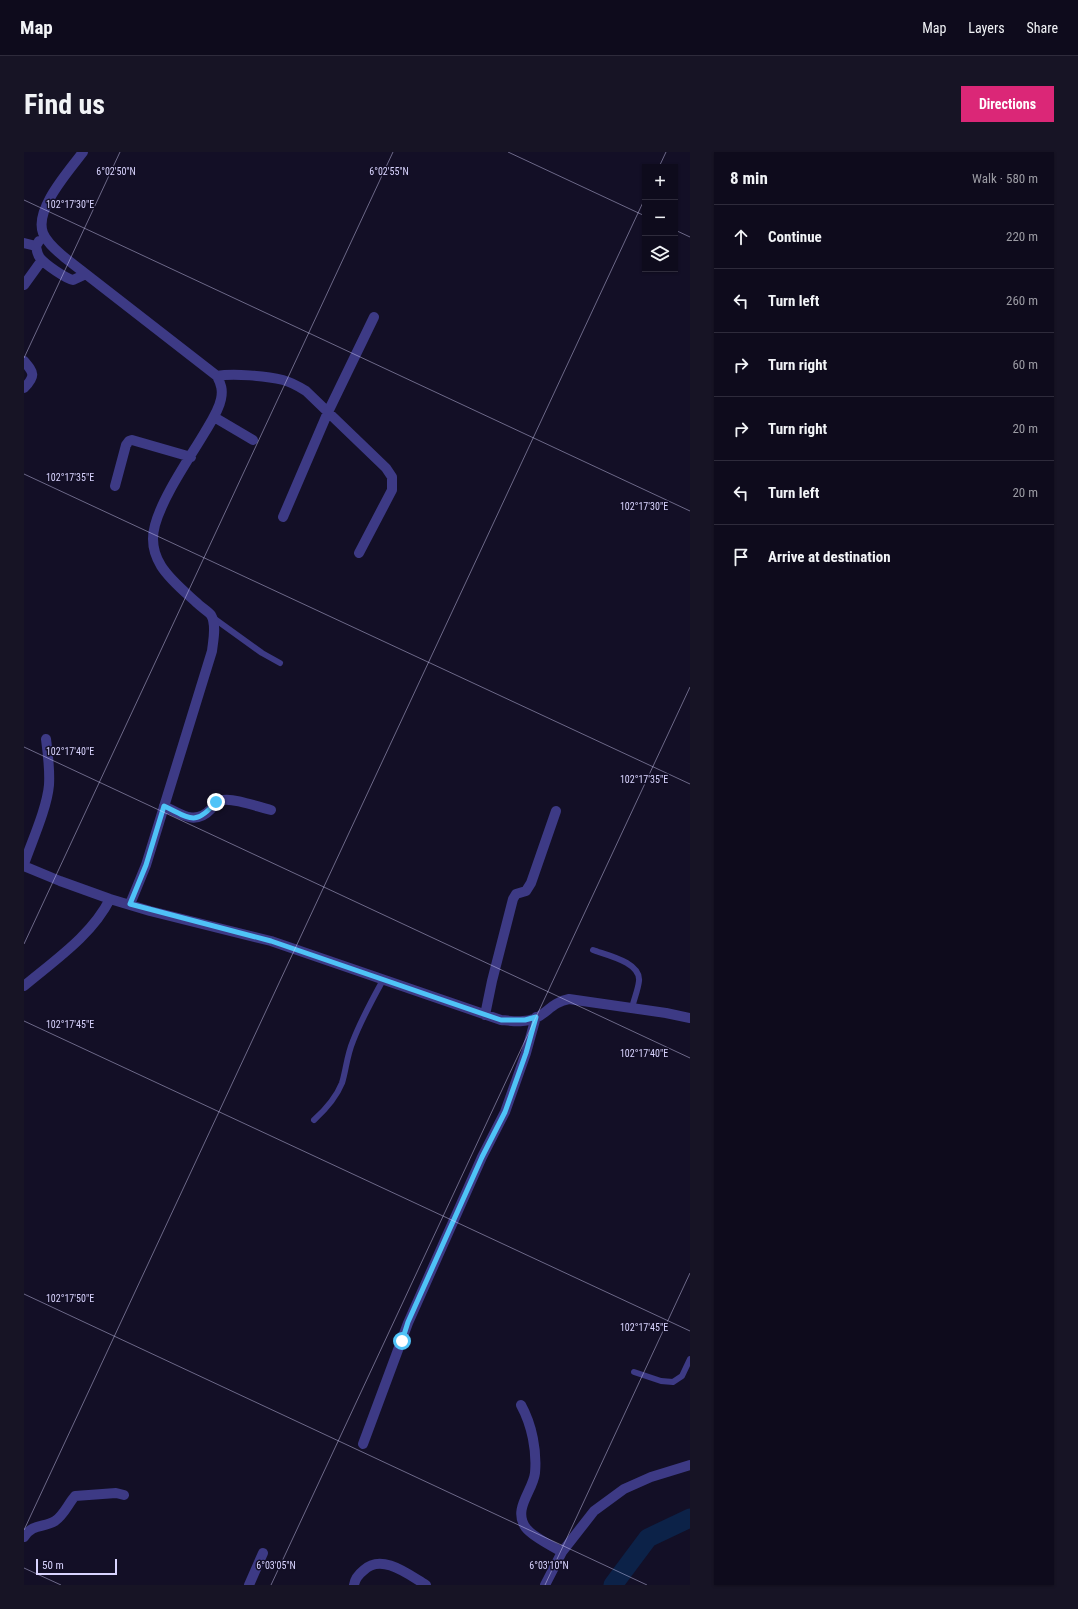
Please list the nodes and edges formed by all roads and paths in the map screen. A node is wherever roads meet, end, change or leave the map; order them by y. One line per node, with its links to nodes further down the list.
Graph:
1 (83, 152): 2 (street)
2 (44, 234): 4 (street); 6 (street)
3 (24, 243): 4 (street)
4 (36, 246): 5 (street)
5 (42, 260): 6 (street); 7 (street)
6 (86, 274): 10 (street)
7 (24, 285)
8 (374, 317): 12 (street)
9 (24, 361): 11 (street)
10 (217, 376): 12 (street); 13 (street)
11 (24, 388)
12 (328, 412): 17 (street); 18 (street)
13 (214, 417): 14 (street); 15 (street)
14 (252, 440)
15 (191, 456): 16 (street); 19 (street)
16 (115, 486)
17 (283, 517)
18 (359, 552)
19 (211, 616): 20 (lane); 22 (street)
20 (280, 663)
21 (46, 739): 25 (street)
22 (164, 806): 23 (street); 27 (street)
23 (271, 810)
24 (556, 811): 32 (street)
25 (24, 865): 26 (street)
26 (110, 899): 27 (street); 30 (street)
27 (130, 904): 29 (street)
28 (593, 950): 31 (lane)
29 (383, 980): 32 (street); 35 (lane)
30 (24, 986)
31 (632, 1008): 33 (street); 34 (street)
32 (485, 1015): 33 (street)
33 (536, 1017): 39 (street)
34 (690, 1018)
35 (314, 1120)
36 (690, 1359): 37 (lane)
37 (634, 1372)
38 (521, 1405): 43 (street)
39 (363, 1444)
40 (690, 1465): 43 (street)
41 (124, 1495): 42 (street)
42 (24, 1537)
43 (562, 1552): 48 (street)
44 (263, 1553): 45 (street)
45 (250, 1585)
46 (354, 1585): 47 (street)
47 (426, 1585)
48 (545, 1585)

